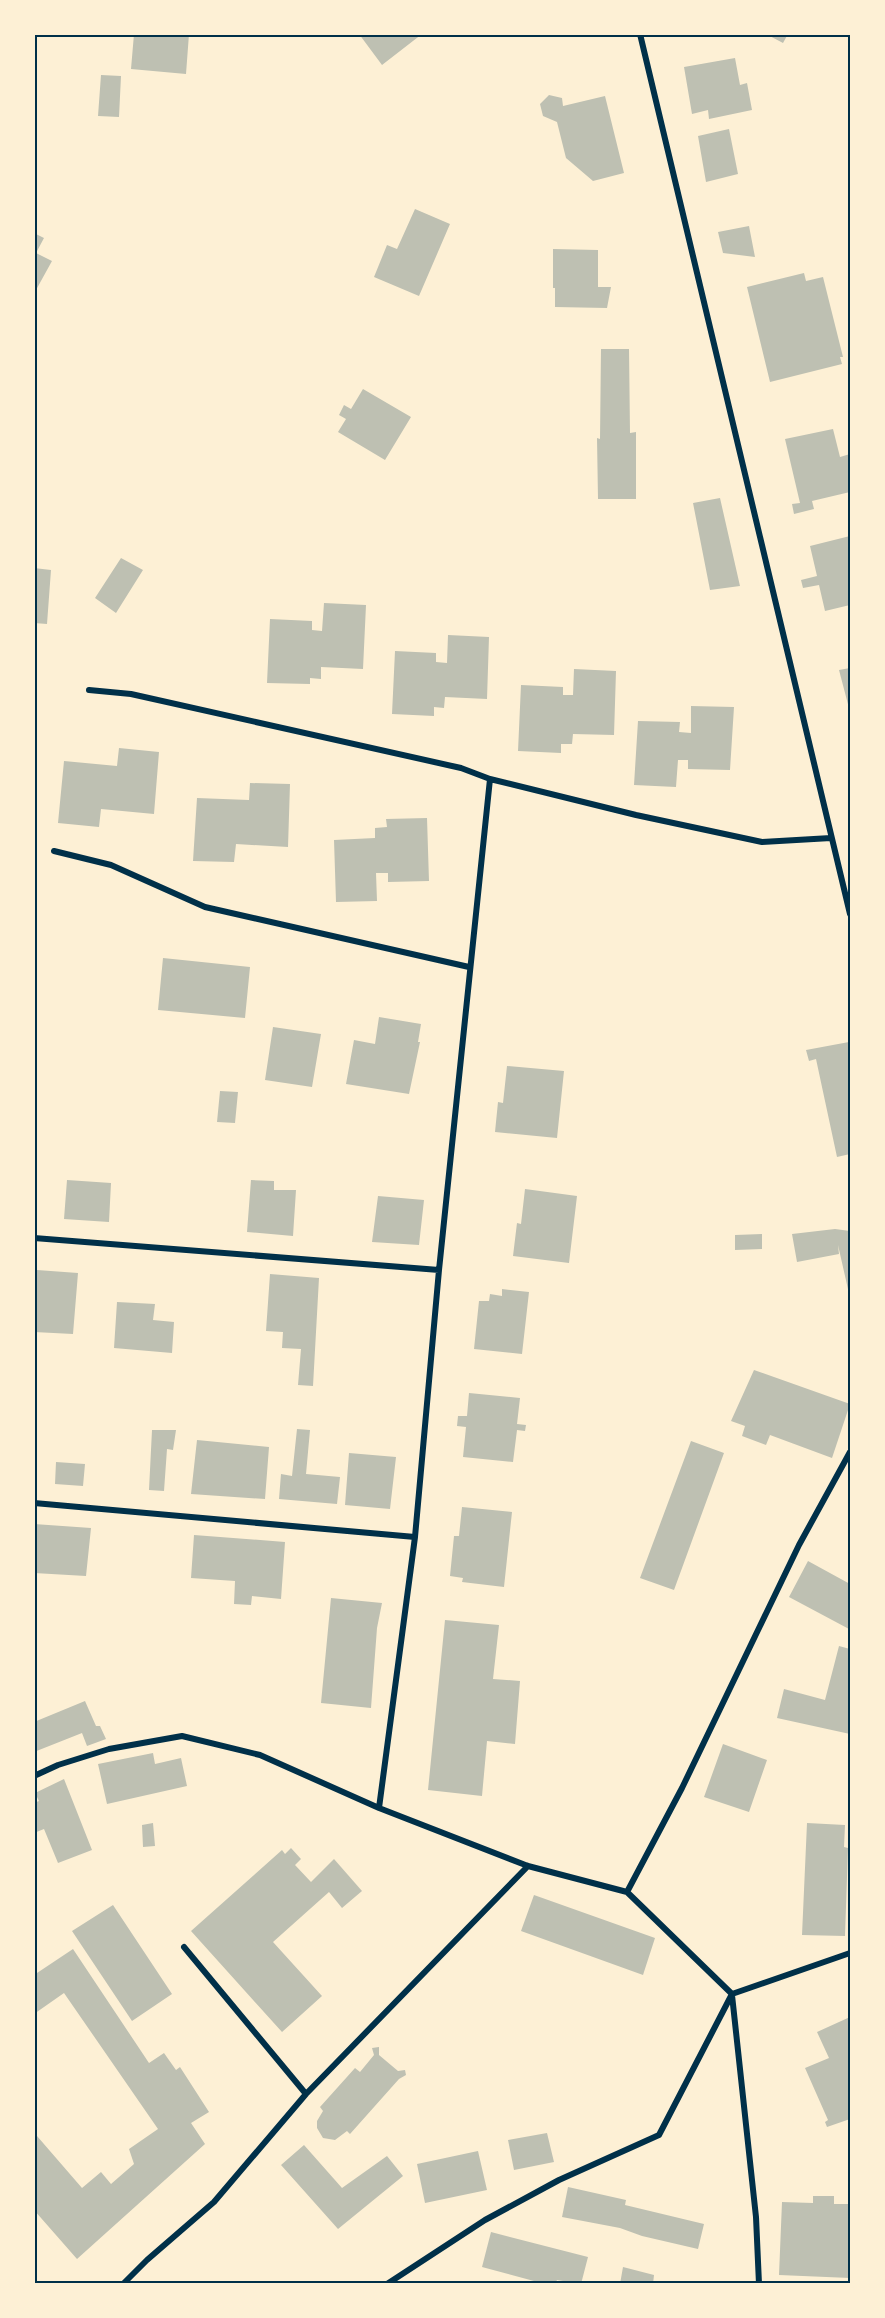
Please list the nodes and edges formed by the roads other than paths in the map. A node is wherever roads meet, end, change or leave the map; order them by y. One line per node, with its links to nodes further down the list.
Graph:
1 (640, 34): 4 (street)
2 (89, 690): 3 (street)
3 (489, 779): 4 (street); 7 (street)
4 (831, 838): 6 (street)
5 (54, 851): 7 (street)
6 (850, 914)
7 (469, 968): 9 (street)
8 (34, 1239): 9 (street)
9 (439, 1270): 12 (street)
10 (850, 1452): 16 (street)
11 (34, 1503): 12 (street)
12 (415, 1537): 14 (street)
13 (34, 1776): 14 (street)
14 (379, 1808): 15 (street)
15 (528, 1866): 16 (street); 20 (street)
16 (627, 1892): 19 (street)
17 (184, 1947): 20 (street)
18 (850, 1953): 19 (street)
19 (732, 1994): 22 (street); 23 (street)
20 (306, 2094): 21 (street)
21 (123, 2283)
22 (387, 2283)
23 (759, 2283)

